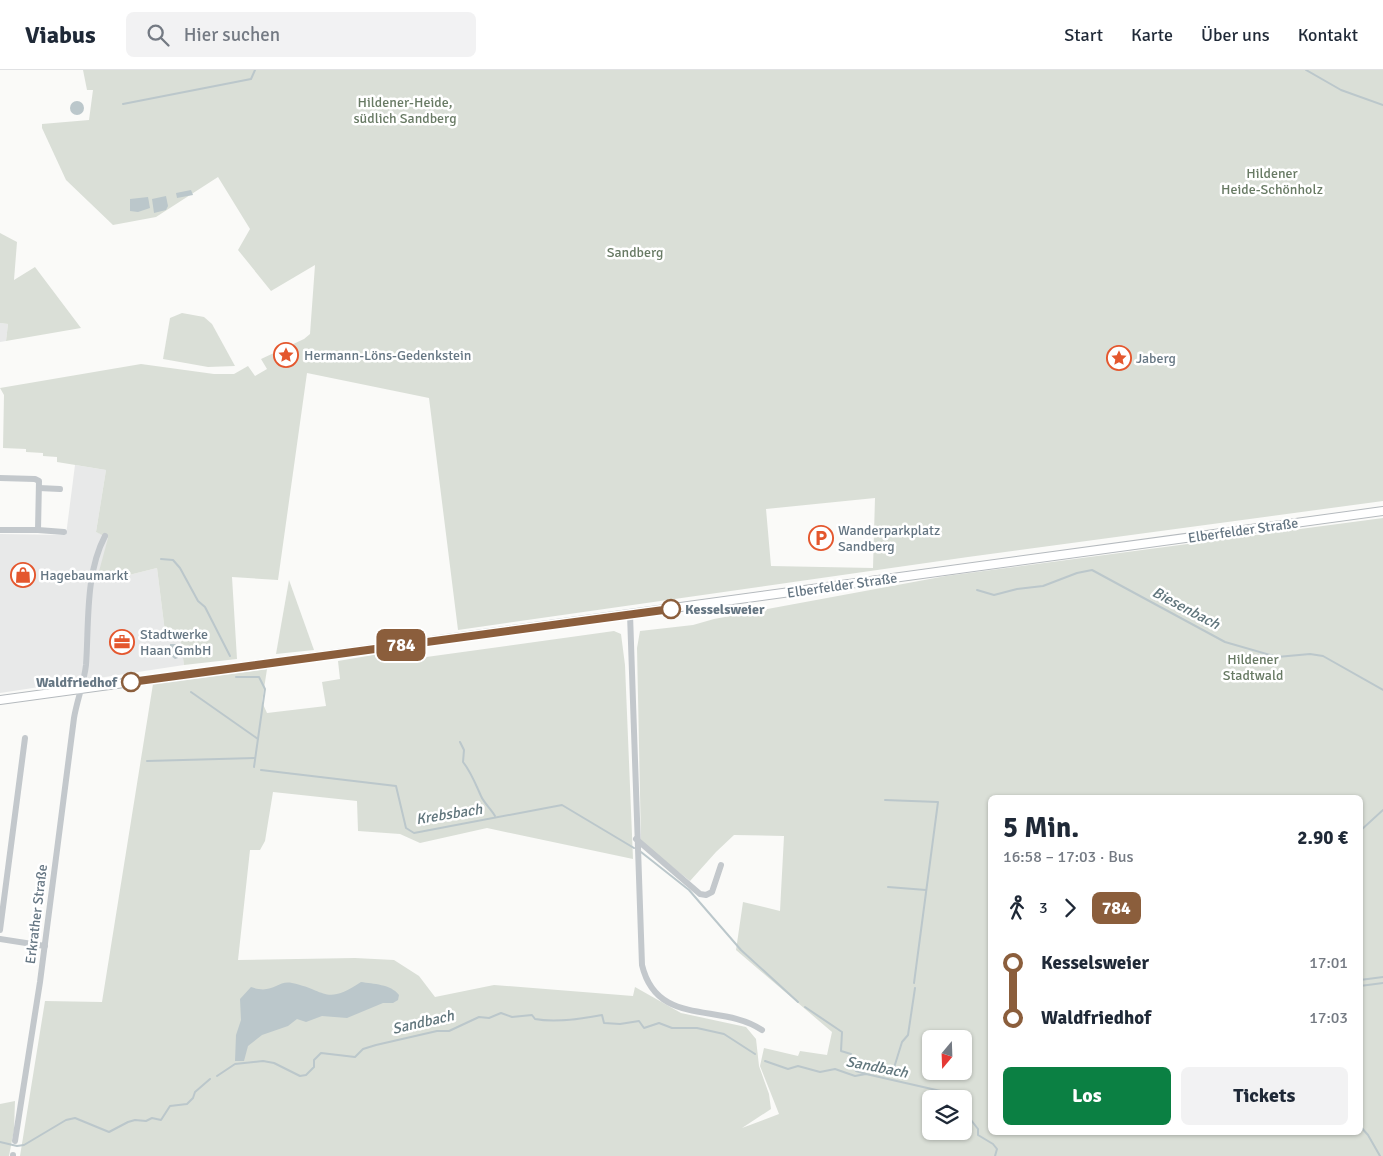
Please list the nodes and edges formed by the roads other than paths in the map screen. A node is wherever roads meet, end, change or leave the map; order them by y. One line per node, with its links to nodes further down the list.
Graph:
1 (0, 478): 2 (street)
2 (39, 488): 3 (street); 6 (street)
3 (60, 489)
4 (1383, 511): 9 (main road, Elberfelder Straße)
5 (0, 530): 6 (street)
6 (38, 530): 7 (street)
7 (64, 532)
8 (105, 536): 10 (street, Erkrather Straße)
9 (630, 614): 10 (main road, Elberfelder Straße); 13 (street)
10 (81, 689): 11 (main road, Elberfelder Straße); 17 (street, Erkrather Straße)
11 (0, 700)
12 (25, 738): 15 (street)
13 (636, 839): 14 (street); 18 (street)
14 (721, 865)
15 (0, 930)
16 (0, 939): 17 (street)
17 (45, 946): 19 (street, Erkrather Straße)
18 (762, 1030)
19 (15, 1141)

